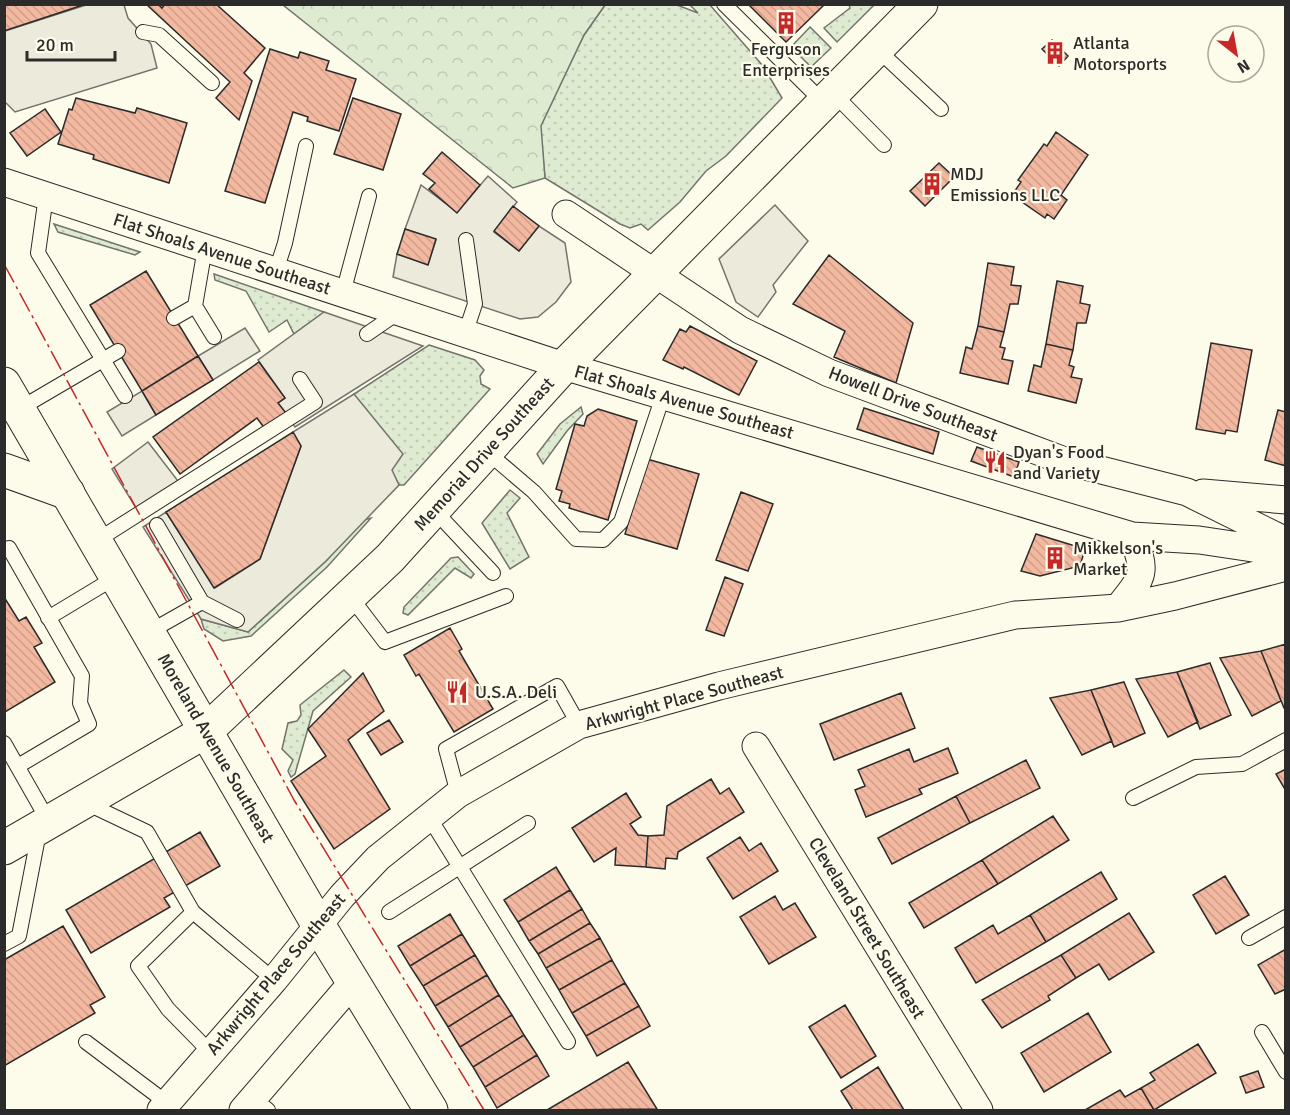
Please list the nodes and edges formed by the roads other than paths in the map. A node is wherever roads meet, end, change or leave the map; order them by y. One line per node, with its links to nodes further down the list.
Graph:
1 (724, 4): 6 (lane)
2 (921, 4): 4 (main road, Memorial Drive Southeast)
3 (143, 32): 5 (lane)
4 (877, 49): 6 (main road, Memorial Drive Southeast); 7 (lane)
5 (212, 83)
6 (829, 98): 9 (lane); 17 (main road, Memorial Drive Southeast)
7 (941, 109)
8 (306, 146): 16 (lane)
9 (884, 146)
10 (4, 182): 11 (street, Flat Shoals Avenue Southeast)
11 (46, 196): 15 (street, Flat Shoals Avenue Southeast); 26 (lane)
12 (369, 196): 18 (lane)
13 (566, 214): 17 (street, Howell Drive Southeast)
14 (466, 240): 23 (lane)
15 (205, 248): 16 (street, Flat Shoals Avenue Southeast); 19 (lane)
16 (276, 271): 18 (street, Flat Shoals Avenue Southeast)
17 (654, 275): 27 (main road, Memorial Drive Southeast); 34 (street, Howell Drive Southeast)
18 (343, 293): 20 (street, Flat Shoals Avenue Southeast)
19 (195, 306): 21 (lane); 24 (lane)
20 (399, 312): 22 (lane); 23 (street, Flat Shoals Avenue Southeast)
21 (174, 318)
22 (367, 334)
23 (465, 334): 27 (street, Flat Shoals Avenue Southeast)
24 (214, 337)
25 (118, 351): 26 (lane)
26 (103, 360): 29 (lane); 31 (lane)
27 (564, 366): 30 (street, Flat Shoals Avenue Southeast); 32 (main road, Memorial Drive Southeast)
28 (300, 379): 41 (lane)
29 (125, 396)
30 (663, 396): 32 (lane); 39 (street, Flat Shoals Avenue Southeast)
31 (12, 397): 35 (main road, Moreland Avenue Southeast)
32 (487, 451): 37 (main road, Memorial Drive Southeast)
33 (4, 470): 35 (main road)
34 (1186, 492): 36 (street); 40 (street, Howell Drive Southeast)
35 (68, 494): 41 (main road, Moreland Avenue Southeast)
36 (1286, 500)
37 (434, 510): 44 (lane); 46 (main road, Memorial Drive Southeast)
38 (157, 525): 49 (lane)
39 (1132, 536): 40 (street, Flat Shoals Avenue Southeast); 50 (street)
40 (1277, 537): 48 (street, Arkwright Place Southeast)
41 (96, 541): 45 (main road, Moreland Avenue Southeast)
42 (4, 549): 51 (lane)
43 (1286, 567): 48 (street, Arkwright Place Southeast)
44 (493, 573)
45 (117, 577): 51 (lane); 53 (main road, Moreland Avenue Southeast)
46 (350, 596): 47 (lane); 55 (main road, Memorial Drive Southeast)
47 (506, 596)
48 (1175, 596): 50 (street, Arkwright Place Southeast)
49 (202, 602): 52 (lane); 53 (lane)
50 (1118, 608): 54 (street, Arkwright Place Southeast)
51 (48, 618): 59 (lane)
52 (237, 620)
53 (149, 632): 55 (main road, Moreland Avenue Southeast)
54 (579, 725): 60 (street, Arkwright Place Southeast); 60 (lane)
55 (206, 730): 62 (main road, Memorial Drive Southeast); 71 (main road, Moreland Avenue Southeast)
56 (1286, 740): 61 (lane)
57 (4, 743): 59 (lane)
58 (756, 746): 84 (street, Cleveland Street Southeast)
59 (18, 766): 65 (lane)
60 (458, 794): 63 (street, Arkwright Place Southeast)
61 (1133, 798)
62 (83, 802): 65 (main road, Memorial Drive Southeast); 68 (lane)
63 (429, 817): 67 (lane); 71 (street, Arkwright Place Southeast)
64 (528, 823): 67 (lane)
65 (45, 825): 66 (main road, Memorial Drive Southeast); 73 (lane)
66 (4, 848)
67 (461, 866): 69 (lane); 78 (lane)
68 (193, 912): 74 (lane); 79 (lane)
69 (389, 912)
70 (1286, 917): 72 (lane)
71 (319, 926): 74 (street, Arkwright Place Southeast); 75 (main road, Moreland Avenue Southeast)
72 (1249, 938)
73 (4, 944)
74 (274, 980): 79 (street, Arkwright Place Southeast)
75 (353, 982): 81 (street); 83 (main road, Moreland Avenue Southeast)
76 (1262, 1032): 80 (lane)
77 (86, 1042): 82 (lane)
78 (568, 1042)
79 (210, 1052): 82 (street, Arkwright Place Southeast)
80 (1286, 1072)
81 (255, 1106)
82 (164, 1107)
83 (431, 1110)
84 (979, 1110)

